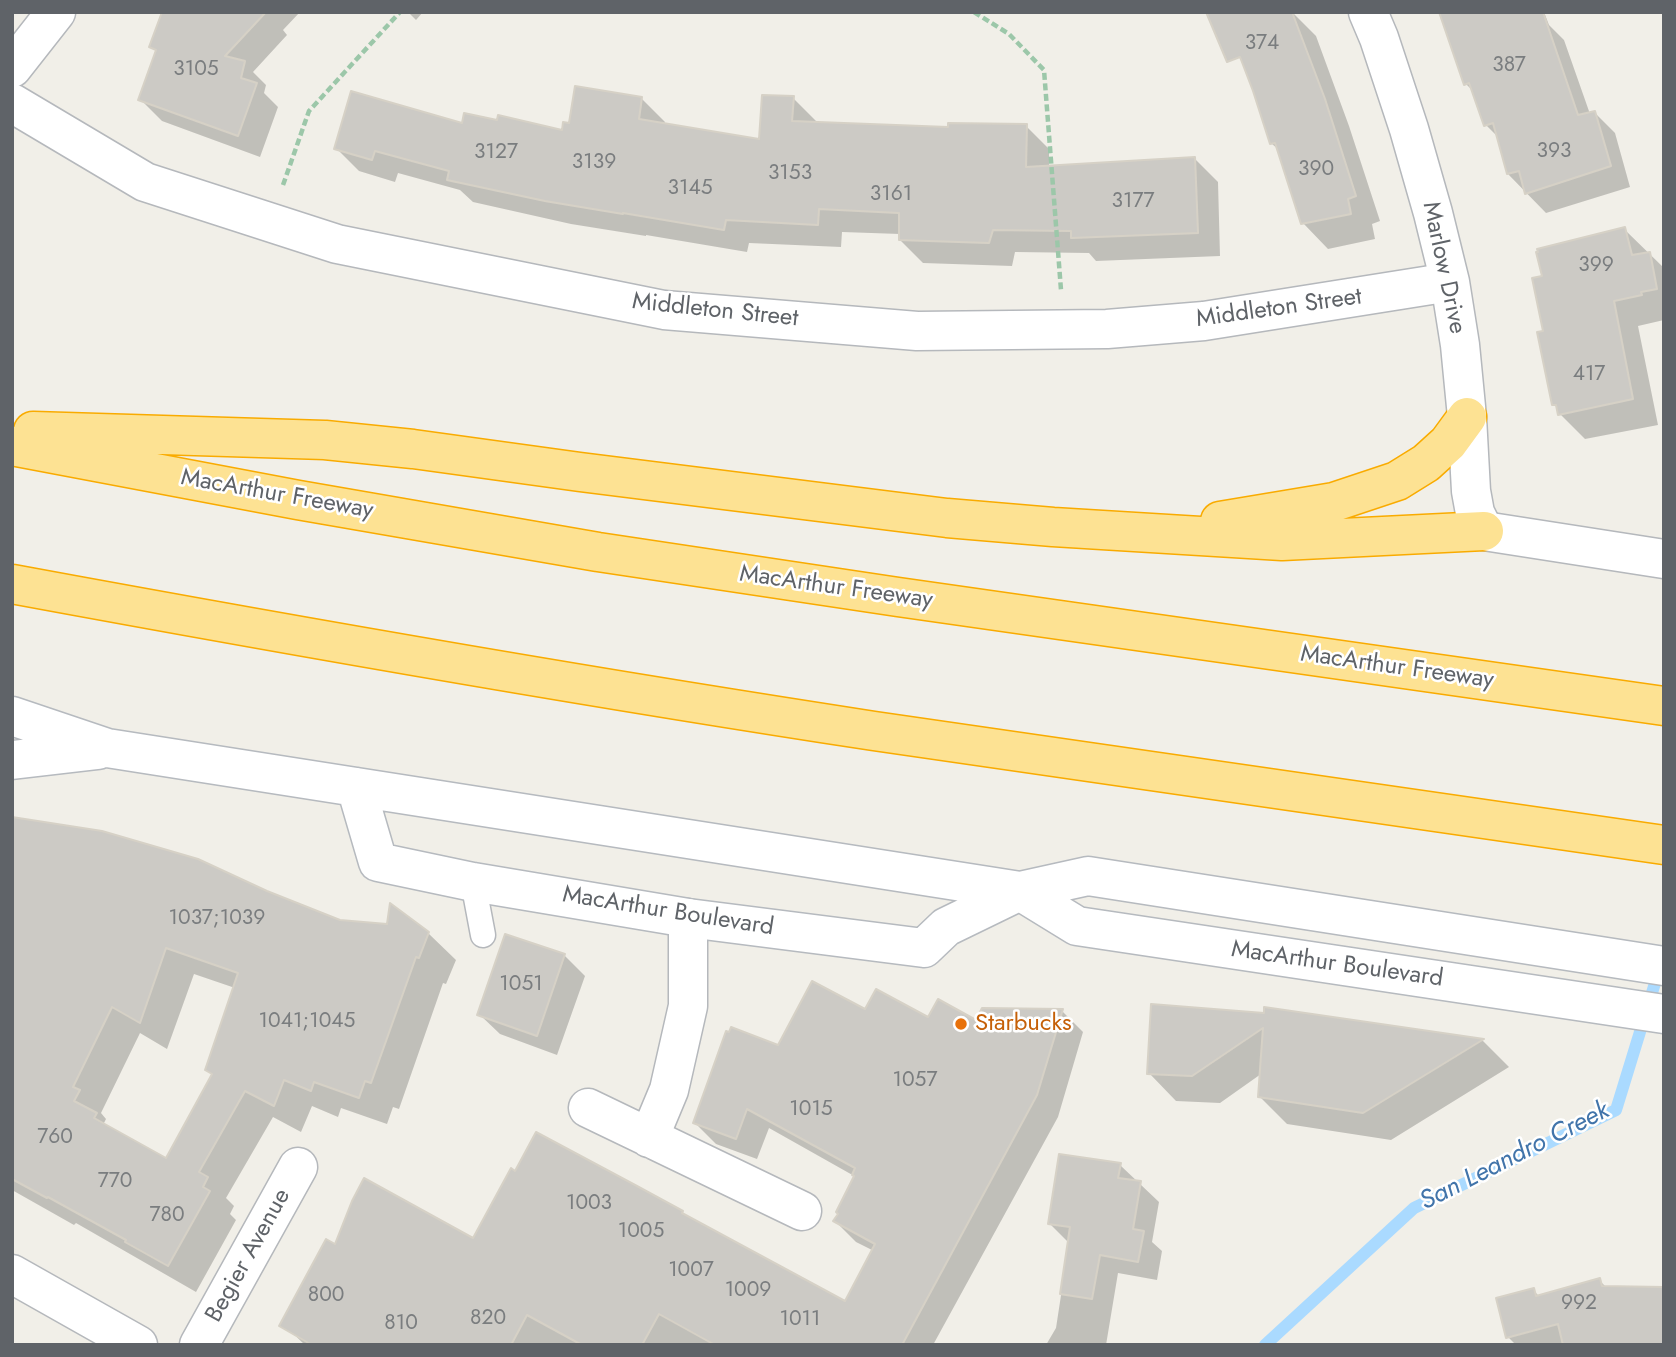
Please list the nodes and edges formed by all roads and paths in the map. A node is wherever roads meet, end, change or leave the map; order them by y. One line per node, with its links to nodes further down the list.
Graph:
1 (56, 12): 5 (main road)
2 (400, 12): 7 (path)
3 (974, 12): 9 (path)
4 (1368, 12): 8 (main road, Marlow Drive)
5 (12, 68)
6 (12, 103): 7 (main road, Middleton Street)
7 (271, 223): 9 (main road, Middleton Street)
8 (1450, 282): 9 (main road, Middleton Street); 10 (main road, Marlow Drive)
9 (1065, 329)
10 (1466, 417): 13 (main road, Marlow Drive); 14 (highway)
11 (12, 430): 14 (highway)
12 (12, 446): 17 (highway, MacArthur Freeway)
13 (1484, 531): 14 (highway); 15 (main road)
14 (1146, 533)
15 (1664, 559)
16 (12, 584): 22 (highway)
17 (1664, 706)
18 (12, 716): 19 (main road, MacArthur Boulevard)
19 (107, 748): 20 (main road, MacArthur Boulevard); 21 (main road, MacArthur Boulevard)
20 (12, 760)
21 (356, 787): 23 (main road, MacArthur Boulevard); 24 (main road, MacArthur Boulevard)
22 (1664, 845)
23 (473, 882): 25 (main road, MacArthur Boulevard); 26 (lane)
24 (1020, 891): 25 (main road, MacArthur Boulevard); 27 (main road, MacArthur Boulevard); 28 (main road, MacArthur Boulevard)
25 (688, 918): 30 (main road)
26 (483, 935)
27 (1664, 966)
28 (1664, 1014)
29 (588, 1108): 30 (main road)
30 (649, 1138): 32 (main road)
31 (298, 1167): 35 (main road, Begier Avenue)
32 (802, 1211)
33 (12, 1274): 34 (main road)
34 (138, 1345)
35 (199, 1345)

